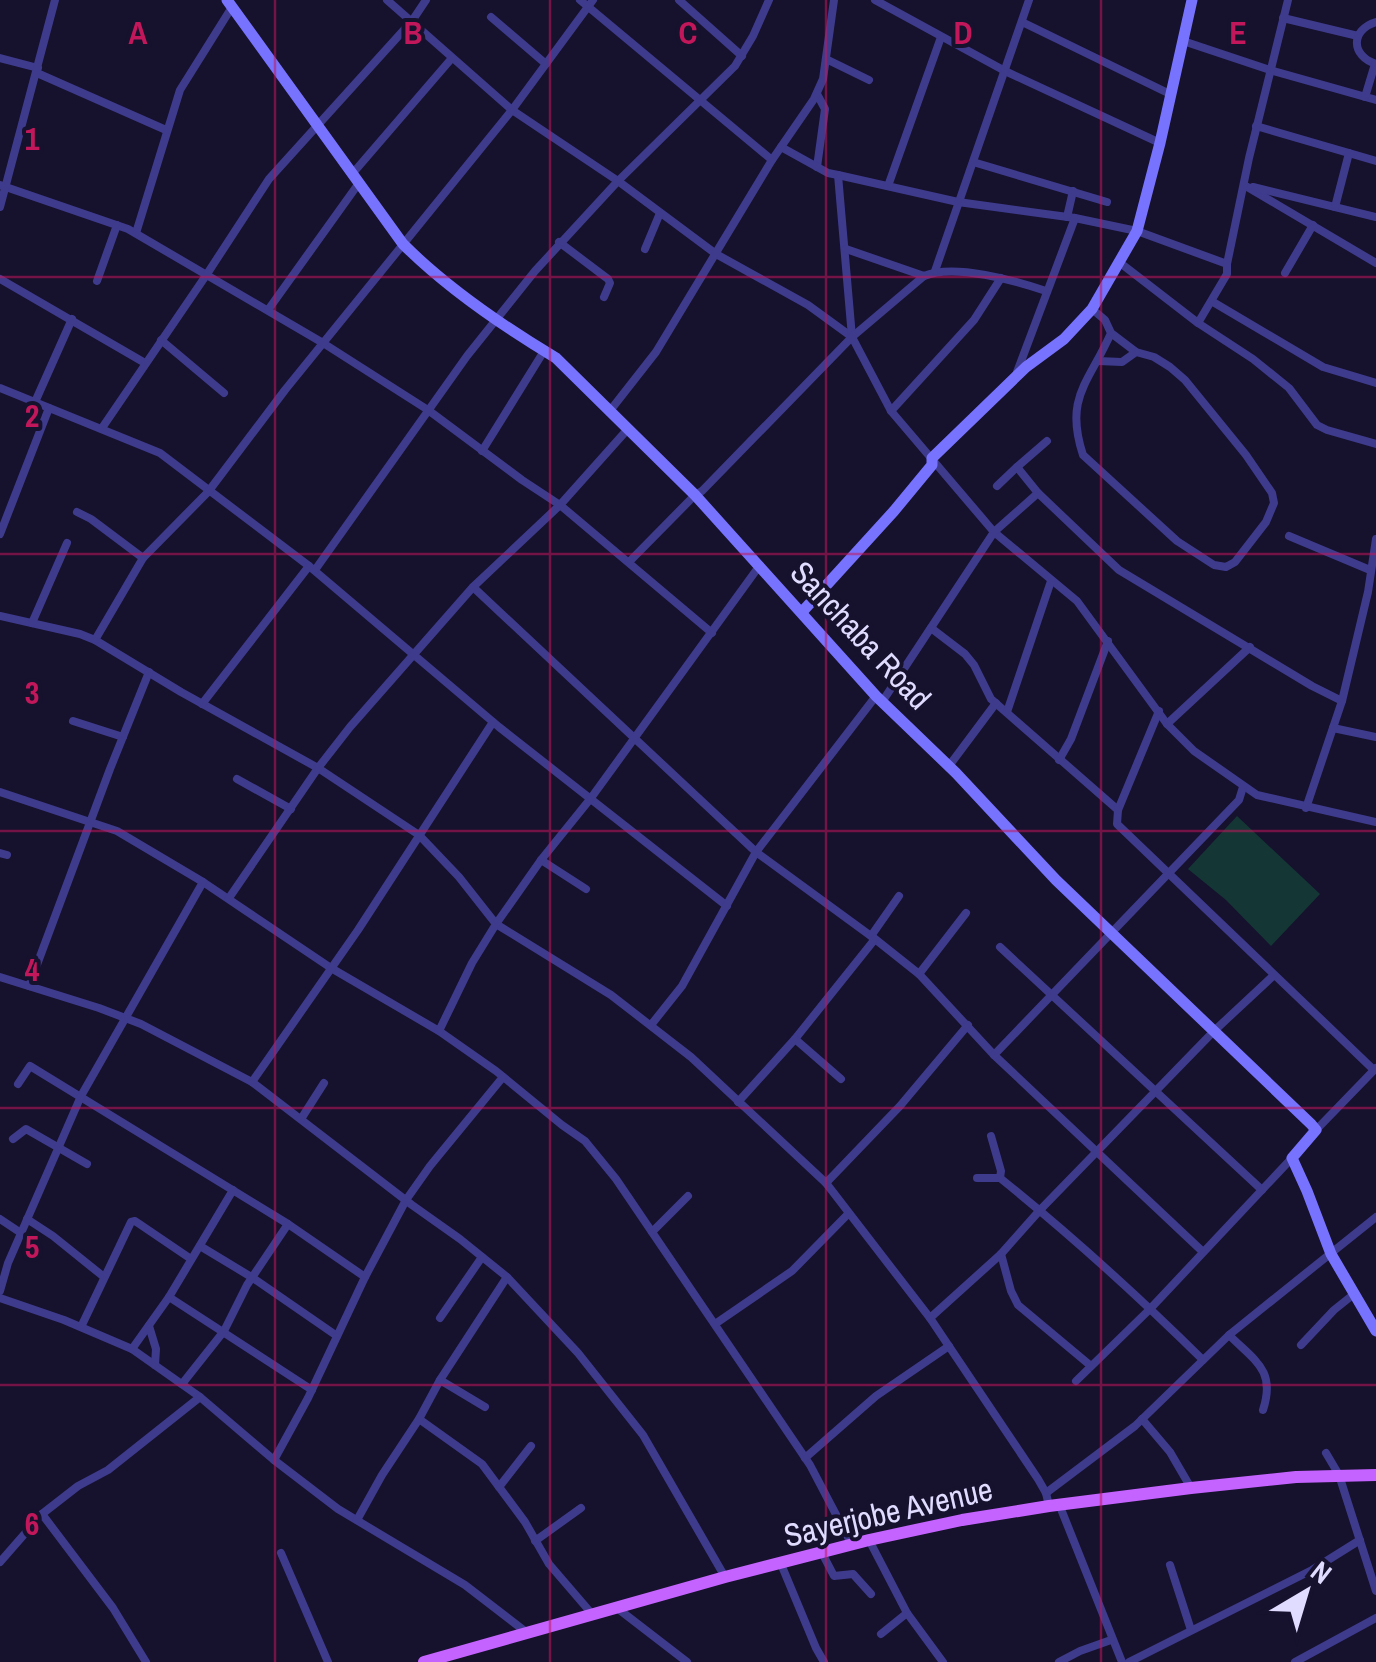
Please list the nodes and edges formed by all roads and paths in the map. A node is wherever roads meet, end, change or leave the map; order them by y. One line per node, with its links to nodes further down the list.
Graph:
1 (387, 0): 16 (street)
2 (426, 0): 16 (street)
3 (580, 0): 13 (street)
4 (680, 0): 22 (street)
5 (769, 0): 22 (street)
6 (834, 0): 25 (street)
7 (876, 0): 20 (street)
8 (1029, 0): 17 (street)
9 (1192, 0): 21 (street)
10 (1288, 0): 15 (street)
11 (54, 1): 28 (street)
12 (229, 3): 38 (street, Sanchaba Road); 40 (street)
13 (591, 4): 26 (street); 36 (street)
14 (491, 17): 26 (street)
15 (1283, 18): 19 (street); 29 (street)
16 (412, 20): 24 (street); 38 (street)
17 (1022, 22): 30 (street); 33 (street)
18 (1376, 22): 19 (street)
19 (1358, 36): 27 (street)
20 (941, 37): 30 (street); 53 (street)
21 (1183, 41): 29 (street); 33 (street)
22 (742, 56): 36 (street)
23 (0, 58): 28 (street)
24 (452, 58): 37 (street); 49 (street)
25 (826, 59): 31 (street); 32 (street)
26 (546, 64): 37 (street)
27 (1375, 64): 34 (street)
28 (38, 70): 40 (street); 52 (street)
29 (1270, 70): 34 (street); 39 (street)
30 (1005, 72): 41 (street); 46 (street)
31 (869, 80)
32 (817, 94): 42 (street); 47 (street)
33 (1170, 94): 41 (street)
34 (1365, 97): 35 (street)
35 (1376, 100)
36 (700, 102): 44 (street); 50 (street)
37 (512, 110): 50 (street); 67 (street)
38 (317, 126): 49 (street, Sanchaba Road); 76 (street)
39 (1256, 126): 43 (street); 51 (street)
40 (166, 130): 65 (street)
41 (1160, 142): 64 (street)
42 (781, 147): 44 (street); 47 (street)
43 (1349, 153): 45 (street); 58 (street)
44 (772, 160): 70 (street)
45 (1376, 161)
46 (973, 162): 54 (street); 55 (street)
47 (817, 166): 48 (street)
48 (838, 175): 53 (street); 69 (street)
49 (356, 178): 67 (street, Sanchaba Road); 85 (street)
50 (618, 181): 59 (street); 66 (street)
51 (1244, 185): 58 (street); 63 (street); 73 (street)
52 (4, 186): 57 (street); 62 (street)
53 (888, 186): 55 (street)
54 (1072, 190): 56 (street); 60 (street)
55 (958, 202): 60 (street); 74 (street)
56 (1107, 202)
57 (0, 207)
58 (1335, 207): 61 (street)
59 (660, 212): 68 (street); 70 (street)
60 (1071, 218): 64 (street); 81 (street)
61 (1376, 218)
62 (117, 225): 65 (street); 80 (street)
63 (1313, 225): 72 (street); 75 (street)
64 (1137, 232): 71 (street); 73 (street)
65 (136, 233): 76 (street)
66 (560, 242): 82 (street); 86 (street)
67 (403, 244): 86 (street, Sanchaba Road); 92 (street)
68 (646, 249)
69 (846, 249): 77 (street); 90 (street)
70 (716, 254): 90 (street); 105 (street)
71 (1118, 262): 84 (street); 88 (street)
72 (1376, 263)
73 (1227, 264): 83 (street)
74 (935, 271): 77 (street); 78 (street)
75 (1285, 272)
76 (207, 274): 85 (street); 91 (street)
77 (924, 276): 90 (street)
78 (1001, 278): 81 (street); 104 (street)
79 (0, 279): 87 (street)
80 (97, 281)
81 (1046, 292): 97 (street)
82 (604, 297)
83 (1212, 302): 88 (street); 98 (street)
84 (1092, 309): 89 (street); 97 (street)
85 (268, 310): 92 (street)
86 (496, 318): 93 (street, Sanchaba Road); 103 (street)
87 (72, 319): 96 (street); 101 (street)
88 (1198, 323): 109 (street)
89 (1111, 334): 94 (street); 95 (street)
90 (852, 337): 104 (street); 116 (street)
91 (161, 340): 96 (street); 100 (street)
92 (323, 343): 103 (street); 114 (street)
93 (544, 351): 105 (street, Sanchaba Road); 110 (street)
94 (1136, 352): 95 (street); 95 (street)
95 (1098, 361)
96 (145, 363): 106 (street)
97 (1016, 376): 111 (street)
98 (1376, 383)
99 (0, 388): 101 (street)
100 (224, 394)
101 (34, 402): 102 (street)
102 (49, 408): 106 (street); 120 (street)
103 (428, 410): 110 (street); 127 (street)
104 (891, 411): 111 (street)
105 (609, 412): 107 (street, Sanchaba Road)
106 (102, 428): 114 (street)
107 (628, 430): 116 (street, Sanchaba Road); 117 (street)
108 (1047, 441): 112 (street)
109 (1376, 444)
110 (482, 451): 117 (street)
111 (932, 458): 119 (street); 132 (street)
112 (1017, 467): 113 (street); 115 (street)
113 (996, 486)
114 (208, 492): 124 (street); 127 (street)
115 (1038, 492): 119 (street); 139 (street)
116 (695, 495): 125 (street); 126 (street, Sanchaba Road)
117 (560, 505): 125 (street); 130 (street)
118 (76, 512): 124 (street)
119 (994, 532): 129 (street); 135 (street)
120 (0, 534)
121 (1289, 536): 128 (street)
122 (1376, 539): 128 (street)
123 (67, 543): 134 (street)
124 (143, 558): 137 (street)
125 (629, 562): 136 (street)
126 (760, 565): 132 (street, Sanchaba Road); 136 (street)
127 (312, 568): 140 (street); 145 (street)
128 (1370, 570): 131 (street)
129 (1052, 581): 138 (street); 147 (street)
130 (473, 587): 140 (street); 154 (street)
131 (1372, 592): 143 (street)
132 (802, 612): 142 (street, Sanchaba Road)
133 (0, 616): 134 (street)
134 (32, 623): 137 (street)
135 (931, 628): 142 (street); 144 (street)
136 (712, 633): 154 (street)
137 (95, 640): 141 (street)
138 (1108, 641): 146 (street); 155 (street)
139 (1250, 647): 143 (street); 150 (street)
140 (413, 654): 149 (street); 157 (street)
141 (149, 672): 145 (street); 152 (street)
142 (879, 699): 156 (street, Sanchaba Road); 168 (street)
143 (1342, 701): 151 (street)
144 (996, 703): 147 (street); 156 (street)
145 (202, 704): 157 (street)
146 (1160, 711): 150 (street); 164 (street)
147 (1007, 712): 155 (street)
148 (73, 721): 152 (street)
149 (492, 722): 161 (street); 167 (street)
150 (1167, 724): 159 (street)
151 (1333, 728): 153 (street); 162 (street)
152 (123, 737): 165 (street)
153 (1376, 737)
154 (634, 738): 161 (street); 168 (street)
155 (1059, 760): 164 (street)
156 (949, 766): 178 (street, Sanchaba Road)
157 (318, 768): 163 (street); 167 (street)
158 (237, 778): 163 (street)
159 (1243, 787): 162 (street); 170 (street)
160 (0, 792): 165 (street)
161 (591, 798): 169 (street); 175 (street)
162 (1306, 808): 166 (street)
163 (291, 809): 174 (street)
164 (1118, 810): 170 (street)
165 (90, 822): 171 (street); 185 (street)
166 (1376, 822)
167 (419, 835): 177 (street); 181 (street)
168 (756, 852): 175 (street); 179 (street)
169 (541, 860): 172 (street); 177 (street)
170 (1166, 873): 178 (street); 183 (street)
171 (202, 882): 174 (street); 187 (street)
172 (586, 889)
173 (900, 896): 179 (street)
174 (229, 898): 181 (street)
175 (727, 906): 188 (street)
176 (966, 913): 182 (street)
177 (496, 924): 188 (street); 191 (street)
178 (1110, 932): 186 (street); 190 (street, Sanchaba Road)
179 (873, 938): 182 (street); 192 (street)
180 (1000, 947): 186 (street)
181 (331, 968): 191 (street); 197 (street)
182 (919, 974): 189 (street)
183 (1273, 976): 190 (street); 194 (street)
184 (0, 978): 185 (street)
185 (29, 986): 187 (street)
186 (1052, 996): 193 (street); 200 (street)
187 (127, 1018): 197 (street); 201 (street)
188 (651, 1025): 202 (street)
189 (968, 1026): 193 (street); 213 (street)
190 (1214, 1031): 200 (street); 204 (street, Sanchaba Road)
191 (439, 1032): 195 (street)
192 (795, 1039): 196 (street); 202 (street)
193 (994, 1055): 208 (street)
194 (1375, 1069): 204 (street)
195 (502, 1077): 217 (street); 224 (street)
196 (840, 1079)
197 (252, 1082): 203 (street)
198 (324, 1082): 203 (street)
199 (18, 1084): 201 (street)
200 (1157, 1091): 208 (street); 215 (street)
201 (81, 1096): 207 (street); 214 (street)
202 (738, 1102): 213 (street)
203 (301, 1119): 217 (street)
204 (1316, 1130): 209 (street)
205 (991, 1136): 212 (street)
206 (12, 1139): 207 (street)
207 (58, 1148): 210 (street); 221 (street)
208 (1097, 1152): 218 (street); 227 (street)
209 (1292, 1158): 215 (street); 229 (street)
210 (87, 1164)
211 (977, 1178): 212 (street)
212 (1000, 1178): 218 (street)
213 (826, 1182): 219 (street)
214 (233, 1190): 223 (street); 226 (street)
215 (1262, 1190): 227 (street)
216 (688, 1196): 224 (street)
217 (406, 1200): 230 (street); 234 (street)
218 (1040, 1210): 228 (street); 239 (street)
219 (848, 1214): 241 (street); 242 (street)
220 (1376, 1217): 229 (street)
221 (27, 1219): 225 (street); 232 (street)
222 (0, 1220): 225 (street)
223 (288, 1224): 233 (street); 234 (street)
224 (652, 1232): 242 (street)
225 (21, 1233): 236 (street)
226 (200, 1246): 231 (street); 233 (street)
227 (1202, 1251): 239 (street)
228 (1001, 1254): 241 (street); 254 (street)
229 (1331, 1254): 237 (street); 247 (street)
230 (482, 1257): 235 (street); 240 (street)
231 (191, 1259): 232 (street); 238 (street)
232 (104, 1278): 244 (street)
233 (253, 1278): 245 (street); 248 (street)
234 (366, 1278): 248 (street)
235 (507, 1278): 255 (street); 285 (street)
236 (0, 1294): 244 (street)
237 (1354, 1294): 246 (street); 249 (street)
238 (169, 1297): 243 (street); 245 (street)
239 (1150, 1308): 252 (street); 254 (street)
240 (440, 1318)
241 (930, 1318): 250 (street)
242 (715, 1324): 266 (street)
243 (148, 1326): 251 (street); 253 (street)
244 (81, 1327): 251 (street)
245 (224, 1331): 257 (street); 258 (street)
246 (1376, 1331)
247 (1229, 1335): 252 (street); 261 (street)
248 (337, 1336): 258 (street)
249 (1300, 1345)
250 (949, 1346): 266 (street); 272 (street)
251 (132, 1349): 253 (street)
252 (1203, 1360): 263 (street)
253 (155, 1365): 257 (street)
254 (1091, 1366): 256 (street)
255 (440, 1380): 260 (street); 262 (street)
256 (1076, 1381)
257 (182, 1384): 259 (street)
258 (312, 1390): 267 (street)
259 (200, 1396): 267 (street); 274 (street)
260 (484, 1407)
261 (1263, 1410)
262 (419, 1419): 270 (street); 275 (street)
263 (1142, 1419): 271 (street); 272 (street)
264 (532, 1446): 270 (street)
265 (1326, 1453): 268 (street)
266 (805, 1458): 279 (street)
267 (274, 1460): 275 (street)
268 (1338, 1475): 269 (main road, Sayerjobe Avenue); 271 (main road, Sayerjobe Avenue); 277 (street)
269 (1376, 1475)
270 (498, 1487): 278 (street)
271 (1191, 1488): 272 (main road, Sayerjobe Avenue)
272 (1051, 1501): 276 (main road, Sayerjobe Avenue); 295 (street)
273 (582, 1508): 278 (street)
274 (42, 1514): 282 (street); 297 (street)
275 (358, 1520): 293 (street)
276 (869, 1540): 279 (main road, Sayerjobe Avenue); 289 (street)
277 (1360, 1540): 286 (street); 292 (street)
278 (535, 1541): 290 (street)
279 (852, 1544): 280 (main road, Sayerjobe Avenue)
280 (822, 1552): 283 (main road, Sayerjobe Avenue); 287 (street)
281 (281, 1554): 298 (street)
282 (0, 1562)
283 (780, 1564): 285 (main road, Sayerjobe Avenue); 300 (street)
284 (1170, 1565): 292 (street)
285 (725, 1577): 288 (main road, Sayerjobe Avenue)
286 (1376, 1591)
287 (871, 1594)
288 (618, 1608): 290 (main road, Sayerjobe Avenue); 299 (street)
289 (907, 1613): 294 (street); 301 (street)
290 (592, 1614): 293 (main road, Sayerjobe Avenue)
291 (1376, 1618): 304 (street)
292 (1191, 1630): 303 (street)
293 (526, 1632): 296 (main road, Sayerjobe Avenue)
294 (881, 1634)
295 (1112, 1640): 302 (street); 303 (street)
296 (432, 1661)
297 (146, 1662)
298 (328, 1662)
299 (686, 1662)
300 (824, 1662)
301 (942, 1662)
302 (1059, 1662)
303 (1125, 1662)
304 (1296, 1662)

